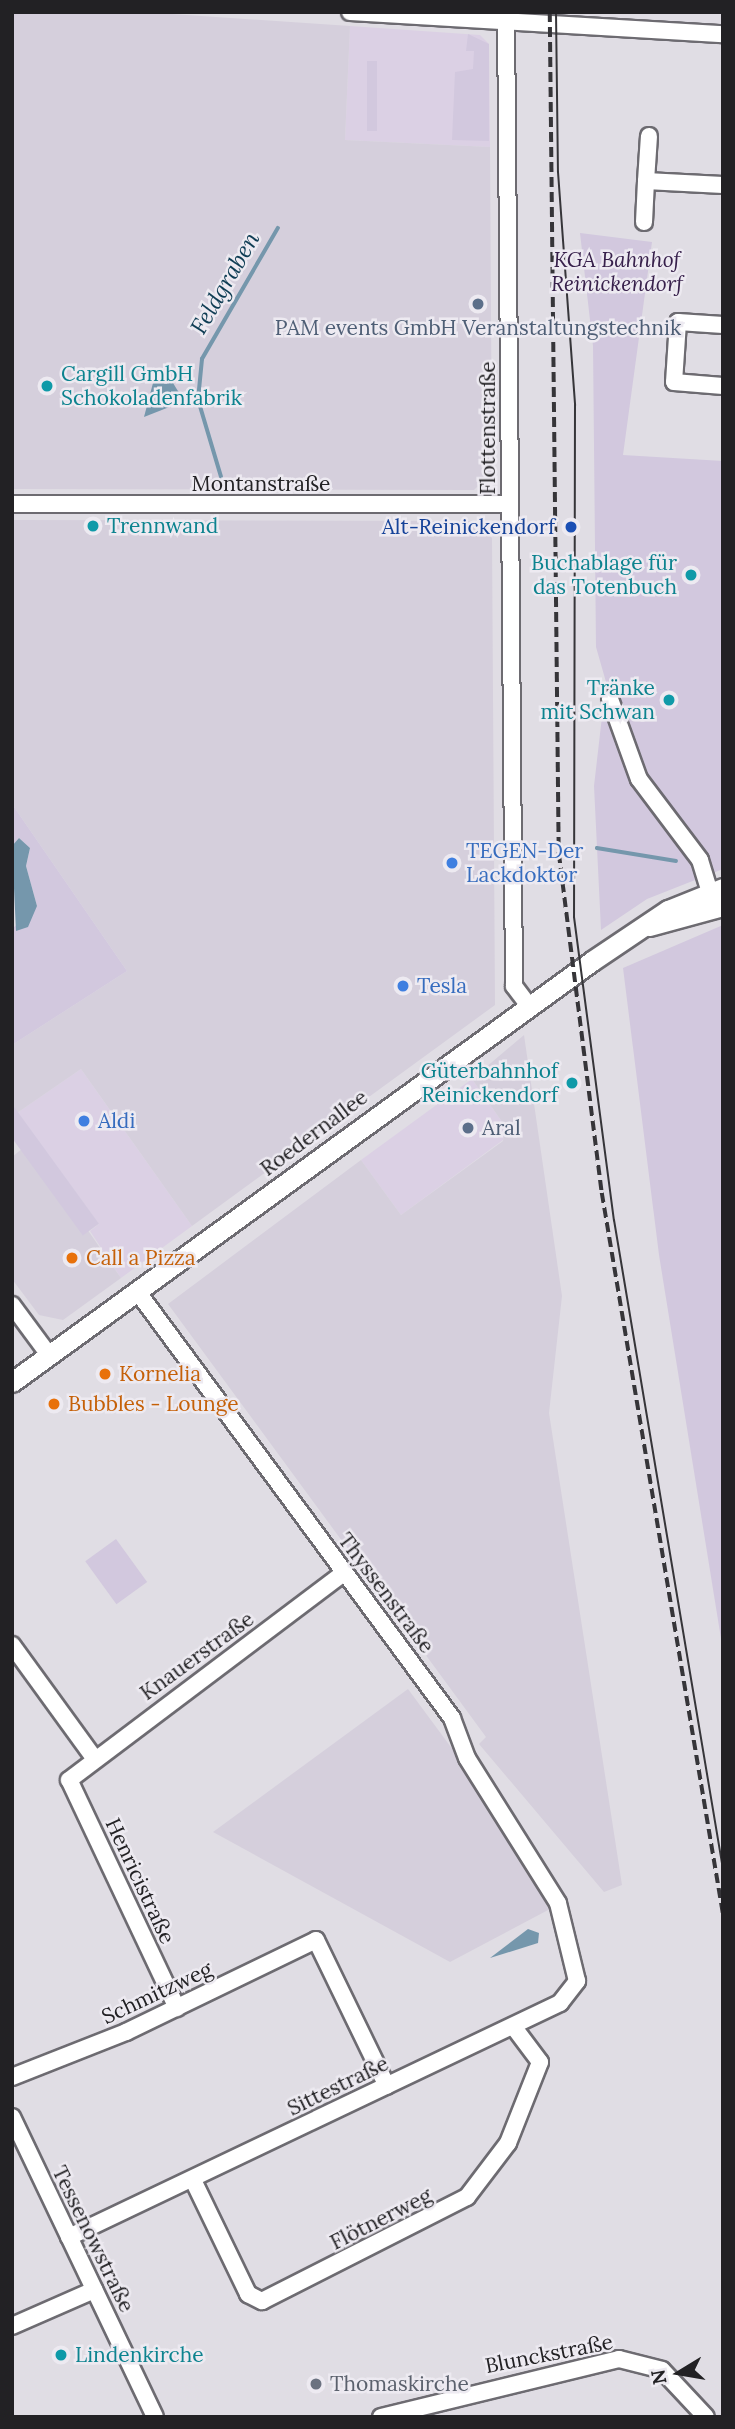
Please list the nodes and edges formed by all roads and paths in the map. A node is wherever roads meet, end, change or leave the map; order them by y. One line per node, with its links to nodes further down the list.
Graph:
1 (350, 12): 2 (street)
2 (506, 17): 3 (street); 10 (street, Flottenstraße)
3 (723, 34)
4 (649, 136): 5 (street)
5 (646, 181): 6 (street); 7 (street)
6 (723, 185)
7 (644, 222)
8 (723, 325): 9 (street)
9 (723, 386)
10 (510, 503): 11 (street, Montanstraße); 14 (street, Flottenstraße)
11 (12, 504)
12 (610, 699): 13 (street, Roedernallee)
13 (719, 895): 14 (main road, Roedernallee)
14 (529, 1006): 15 (main road, Roedernallee)
15 (137, 1292): 17 (main road, Roedernallee); 19 (street, Thyssenstraße)
16 (12, 1305): 17 (street)
17 (49, 1355): 18 (main road, Roedernallee)
18 (12, 1382)
19 (344, 1573): 21 (street, Knauerstraße); 23 (street, Thyssenstraße)
20 (12, 1645): 21 (street)
21 (94, 1758): 22 (street, Knauerstraße)
22 (71, 1776): 24 (street, Henricistraße)
23 (569, 1938): 25 (street, Sittestraße)
24 (177, 2008): 26 (street, Schmitzweg); 27 (street, Schmitzweg)
25 (513, 2026): 27 (street, Sittestraße); 29 (street, Flötnerweg)
26 (12, 2077)
27 (387, 2086): 29 (street, Sittestraße)
28 (12, 2117): 30 (street, Tessenowstraße)
29 (193, 2180): 30 (street, Sittestraße)
30 (69, 2237): 31 (street, Tessenowstraße)
31 (94, 2290): 32 (street); 33 (street, Tessenowstraße)
32 (12, 2326)
33 (155, 2417)
34 (381, 2417): 35 (street, Blunckstraße)
35 (706, 2417)

